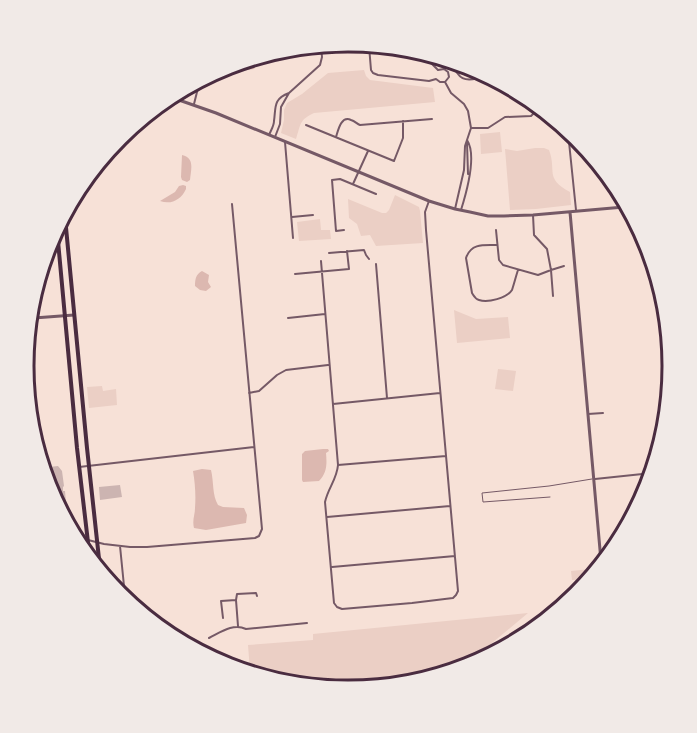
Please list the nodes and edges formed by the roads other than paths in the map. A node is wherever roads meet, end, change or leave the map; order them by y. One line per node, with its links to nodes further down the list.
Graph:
1 (370, 53): 8 (street)
2 (322, 54): 12 (street)
3 (431, 63): 4 (street)
4 (438, 70): 6 (street); 8 (street)
5 (451, 70): 6 (street)
6 (448, 72): 10 (street)
7 (457, 72): 9 (street)
8 (436, 79): 10 (street)
9 (475, 79)
10 (444, 82): 21 (street)
11 (197, 92): 14 (street)
12 (289, 93): 18 (street); 19 (street)
13 (182, 101): 14 (street)
14 (194, 104): 22 (street)
15 (533, 112): 21 (street)
16 (432, 119): 17 (street)
17 (403, 121): 24 (street); 28 (street)
18 (274, 122): 19 (street); 22 (street)
19 (280, 124): 23 (street)
20 (306, 125): 24 (street)
21 (471, 128): 25 (street)
22 (269, 135): 23 (street)
23 (275, 137): 26 (street)
24 (336, 137): 28 (street)
25 (467, 141): 29 (street); 30 (street); 32 (street)
26 (285, 142): 31 (street); 44 (street)
27 (569, 142): 40 (street)
28 (368, 151): 31 (street)
29 (464, 162): 30 (street); 38 (street)
30 (468, 162): 32 (street)
31 (358, 172): 33 (street); 35 (street)
32 (469, 176): 39 (street)
33 (353, 184): 34 (street); 46 (street)
34 (376, 194)
35 (429, 201): 38 (street); 69 (street)
36 (232, 204): 68 (street)
37 (619, 207): 40 (street)
38 (455, 209): 39 (street)
39 (461, 210): 43 (street)
40 (576, 211): 41 (street)
41 (570, 212): 43 (street); 73 (street)
42 (313, 215): 44 (street)
43 (533, 215): 58 (street)
44 (291, 217): 48 (street)
45 (66, 230): 63 (main road)
46 (344, 230)
47 (496, 230): 49 (street)
48 (293, 238)
49 (497, 244): 57 (street); 57 (street)
50 (58, 245): 64 (main road)
51 (347, 251): 52 (street); 53 (street); 59 (street)
52 (329, 253)
53 (369, 259)
54 (321, 261): 59 (street)
55 (376, 264): 70 (street)
56 (564, 266): 58 (street)
57 (518, 270): 58 (street)
58 (551, 270): 61 (street)
59 (322, 272): 60 (street); 62 (street)
60 (296, 274)
61 (553, 296)
62 (325, 314): 66 (street); 67 (street)
63 (74, 315): 64 (street); 77 (main road)
64 (65, 316): 65 (street); 78 (main road)
65 (39, 318)
66 (288, 318)
67 (329, 365): 68 (street); 71 (street)
68 (249, 393): 74 (street)
69 (440, 393): 70 (street); 75 (street)
70 (387, 398): 71 (street)
71 (333, 404): 76 (street)
72 (603, 413): 73 (street)
73 (588, 414): 80 (street)
74 (254, 447): 77 (street); 86 (street)
75 (446, 456): 76 (street); 82 (street)
76 (338, 465): 83 (street)
77 (89, 466): 78 (street); 85 (main road)
78 (79, 467): 84 (main road)
79 (643, 475): 80 (street)
80 (594, 479): 81 (lane); 87 (street)
81 (549, 497)
82 (450, 506): 83 (street); 88 (street)
83 (326, 517): 90 (street)
84 (87, 540): 85 (street)
85 (97, 542): 86 (street); 89 (main road)
86 (120, 546): 91 (street)
87 (600, 555)
88 (455, 556): 90 (street); 90 (street)
89 (99, 558)
90 (331, 567)
91 (124, 586)
92 (257, 596): 93 (street)
93 (236, 600): 94 (street); 96 (street)
94 (223, 618)
95 (307, 623): 96 (street)
96 (238, 626): 97 (street)
97 (209, 638)

